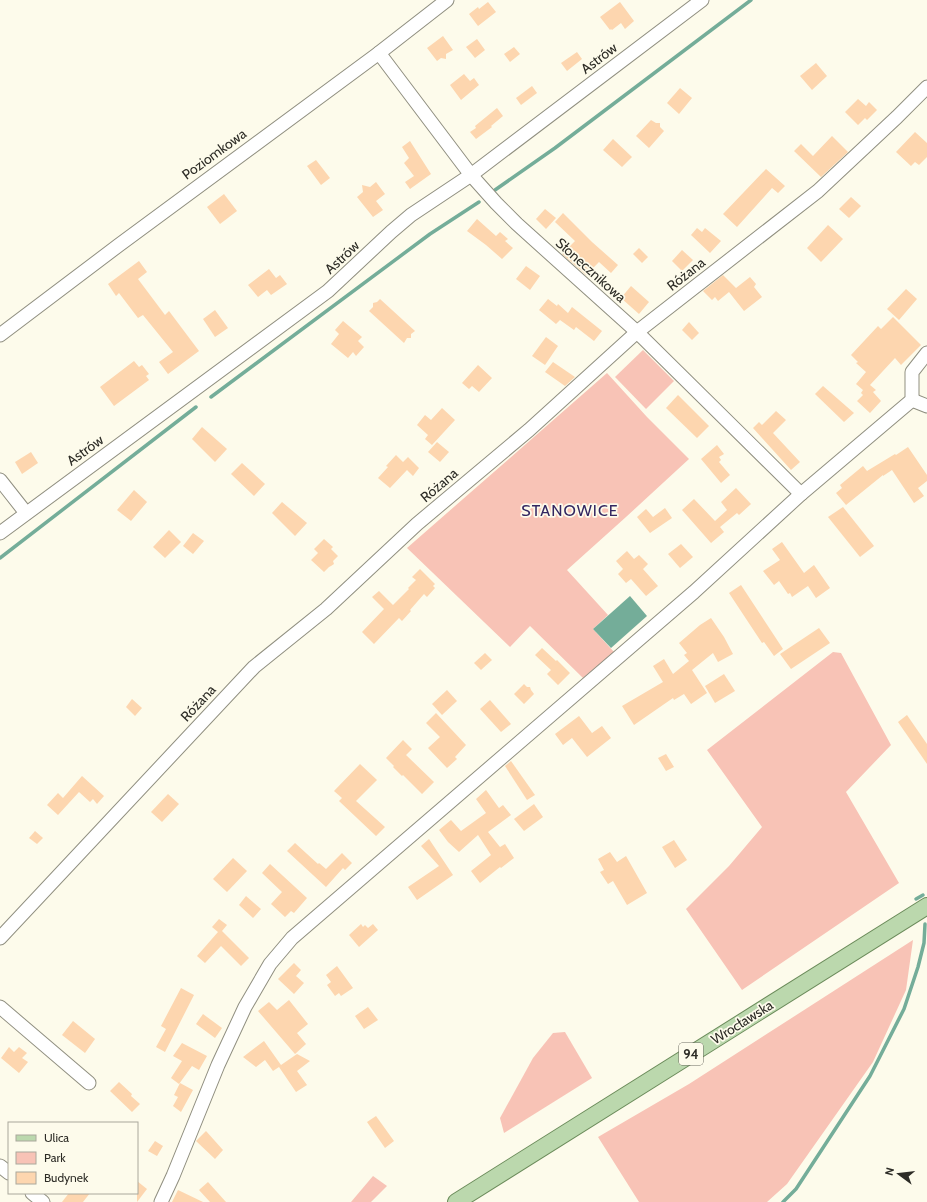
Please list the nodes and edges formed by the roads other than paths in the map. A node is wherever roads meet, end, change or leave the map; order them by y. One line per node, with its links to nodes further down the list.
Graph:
1 (447, 0): 3 (street, Poziomkowa)
2 (702, 0): 5 (street, Astrów)
3 (379, 53): 5 (street, Słonecznikowa); 7 (street, Poziomkowa)
4 (927, 87): 6 (street, Różana)
5 (471, 175): 6 (street, Słonecznikowa); 13 (street, Astrów)
6 (637, 332): 12 (street, Słonecznikowa); 16 (street, Różana)
7 (0, 335)
8 (927, 353): 9 (street)
9 (912, 400): 10 (street); 12 (street)
10 (927, 406)
11 (0, 480): 13 (street)
12 (802, 494): 23 (street)
13 (26, 513): 14 (street, Astrów)
14 (0, 533)
15 (927, 906): 24 (main road, Wrocławska / 94)
16 (0, 938)
17 (0, 1007): 18 (street)
18 (90, 1083)
19 (0, 1166): 20 (street)
20 (8, 1172)
21 (33, 1194): 22 (street)
22 (43, 1202)
23 (161, 1202)
24 (456, 1202)

